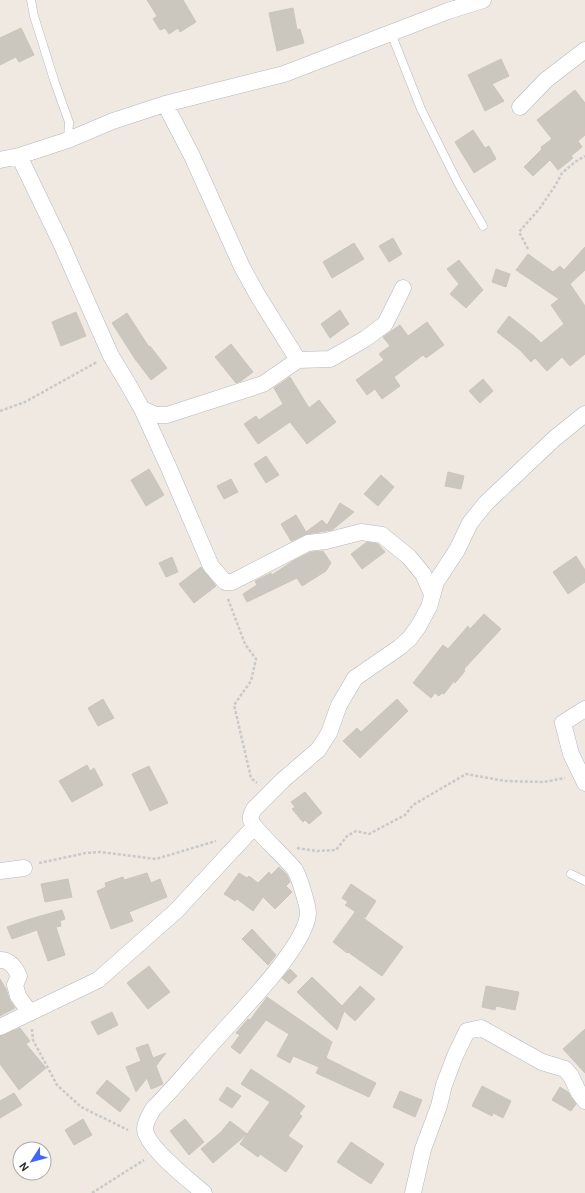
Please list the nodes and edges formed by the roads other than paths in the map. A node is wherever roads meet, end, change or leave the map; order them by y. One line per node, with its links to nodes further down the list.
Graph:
1 (31, 0): 7 (lane)
2 (483, 0): 3 (street)
3 (391, 33): 5 (street); 10 (lane)
4 (585, 50): 6 (street)
5 (165, 104): 7 (street); 12 (street)
6 (520, 106)
7 (68, 140): 8 (street)
8 (19, 156): 9 (street); 13 (street)
9 (0, 160)
10 (483, 226)
11 (403, 288): 12 (street)
12 (298, 360): 13 (street)
13 (142, 409): 15 (street)
14 (585, 414): 15 (street)
15 (432, 594): 18 (street)
16 (585, 709): 17 (street)
17 (584, 781)
18 (254, 827): 24 (street); 27 (street)
19 (24, 868): 20 (street)
20 (0, 871)
21 (571, 874): 22 (lane)
22 (585, 882)
23 (0, 960): 24 (street)
24 (30, 1013): 25 (street)
25 (0, 1027)
26 (585, 1101): 28 (street)
27 (204, 1193)
28 (414, 1193)

